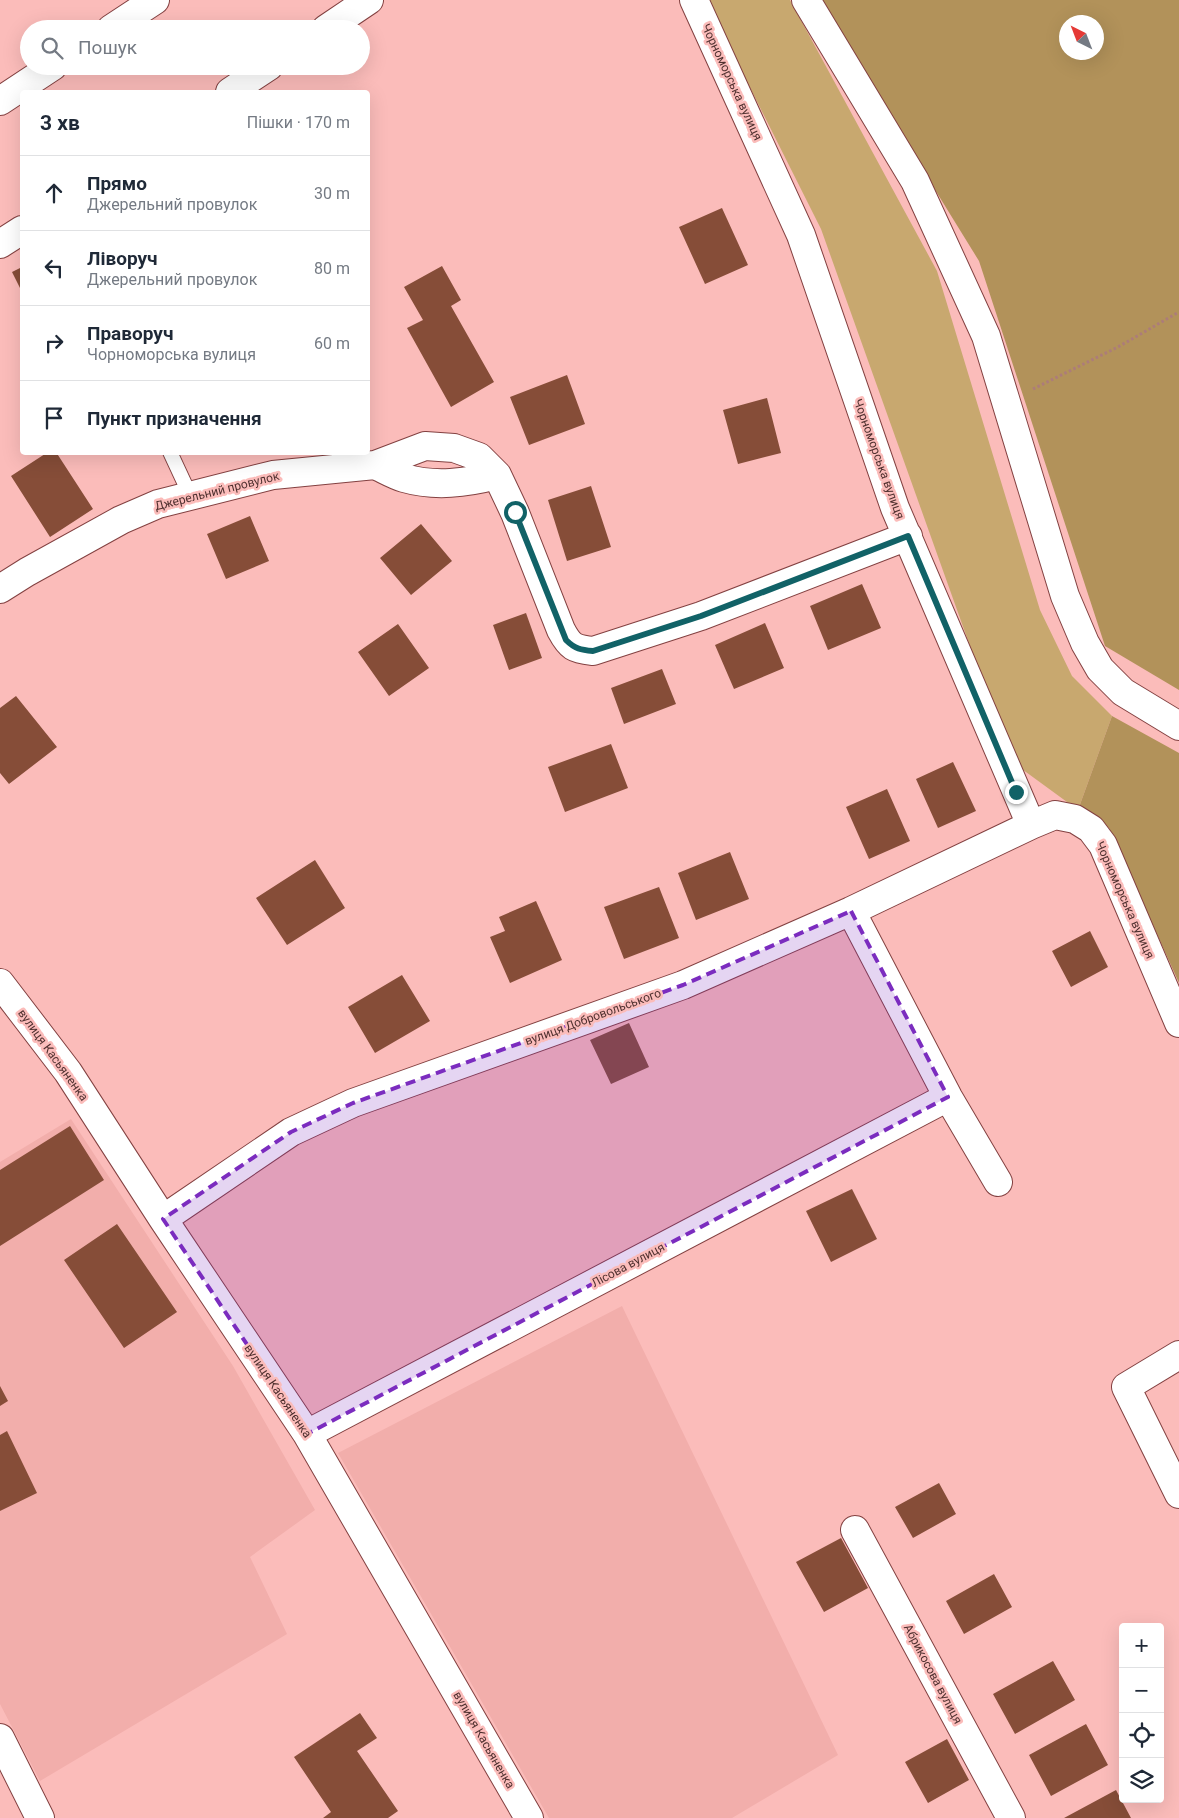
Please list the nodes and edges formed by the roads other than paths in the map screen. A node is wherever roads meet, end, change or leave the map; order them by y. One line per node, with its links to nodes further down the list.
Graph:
1 (155, 0): 5 (main road)
2 (369, 0): 6 (main road)
3 (694, 0): 17 (main road, Чорноморська вулиця)
4 (806, 0): 19 (main road)
5 (125, 20)
6 (339, 20)
7 (39, 75): 10 (main road)
8 (256, 75): 9 (main road)
9 (233, 90)
10 (0, 101)
11 (20, 231): 12 (main road)
12 (0, 244)
13 (171, 455): 16 (lane)
14 (375, 465): 15 (main road); 15 (main road, Джерельний провулок); 16 (main road, Джерельний провулок)
15 (497, 475): 17 (main road, Джерельний провулок)
16 (190, 495): 18 (main road, Джерельний провулок)
17 (908, 536): 20 (main road, Чорноморська вулиця)
18 (0, 589)
19 (1179, 726)
20 (1031, 825): 21 (main road, вулиця Добровольського); 23 (main road, Чорноморська вулиця)
21 (851, 911): 24 (main road); 26 (main road, вулиця Добровольського)
22 (0, 983): 26 (main road, вулиця Касьяненка)
23 (1179, 1023)
24 (948, 1097): 25 (main road); 28 (main road, Лісова вулиця)
25 (998, 1182)
26 (163, 1219): 28 (main road, вулиця Касьяненка)
27 (1179, 1354): 29 (main road)
28 (307, 1434): 33 (main road, вулиця Касьяненка)
29 (1179, 1494)
30 (855, 1530): 34 (main road, Абрикосова вулиця)
31 (0, 1738): 32 (main road)
32 (40, 1818)
33 (529, 1818)
34 (1011, 1818)

